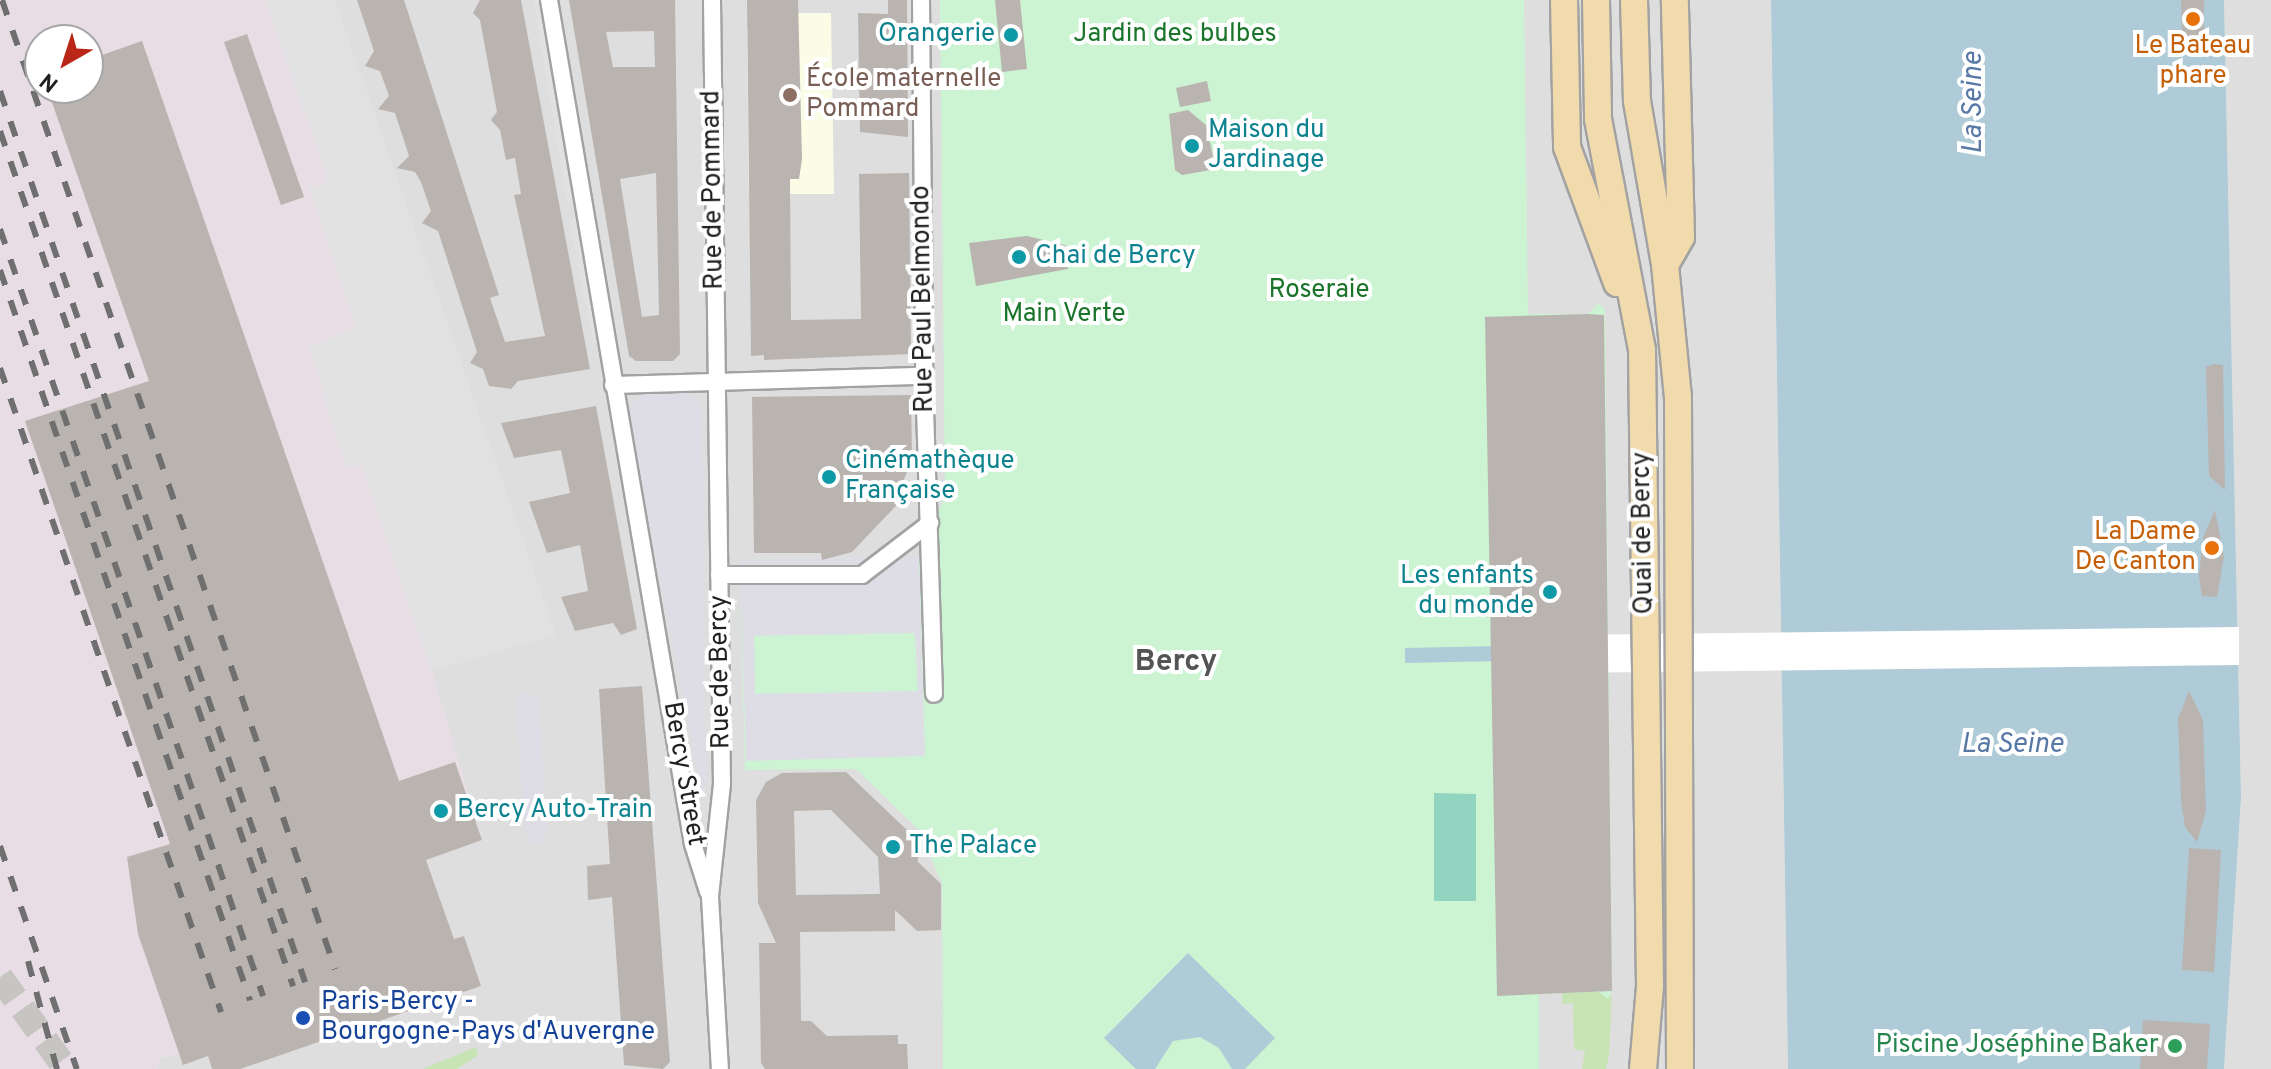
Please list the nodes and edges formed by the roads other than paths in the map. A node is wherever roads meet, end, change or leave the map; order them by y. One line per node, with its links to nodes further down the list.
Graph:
1 (549, 0): 12 (street)
2 (712, 0): 11 (street, Rue de Pommard)
3 (921, 0): 10 (street, Rue Paul Belmondo)
4 (1564, 0): 9 (main road)
5 (1596, 0): 9 (main road, Quai de Bercy)
6 (1634, 0): 8 (main road, Quai de Bercy)
7 (1675, 0): 8 (main road)
8 (1665, 265): 21 (main road, Quai de Bercy)
9 (1642, 350): 17 (main road, Quai de Bercy)
10 (924, 376): 11 (street); 13 (street, Rue Paul Belmondo)
11 (719, 380): 12 (street); 14 (street, Rue de Bercy)
12 (613, 385): 16 (street, Bercy Street)
13 (930, 523): 14 (street); 15 (street, Rue Paul Belmondo)
14 (719, 575): 16 (street, Rue de Bercy)
15 (934, 694)
16 (710, 897): 18 (street, Rue de Bercy)
17 (1645, 1033): 19 (main road); 20 (main road, Quai de Bercy)
18 (720, 1069)
19 (1636, 1069)
20 (1643, 1069)
21 (1680, 1069)

